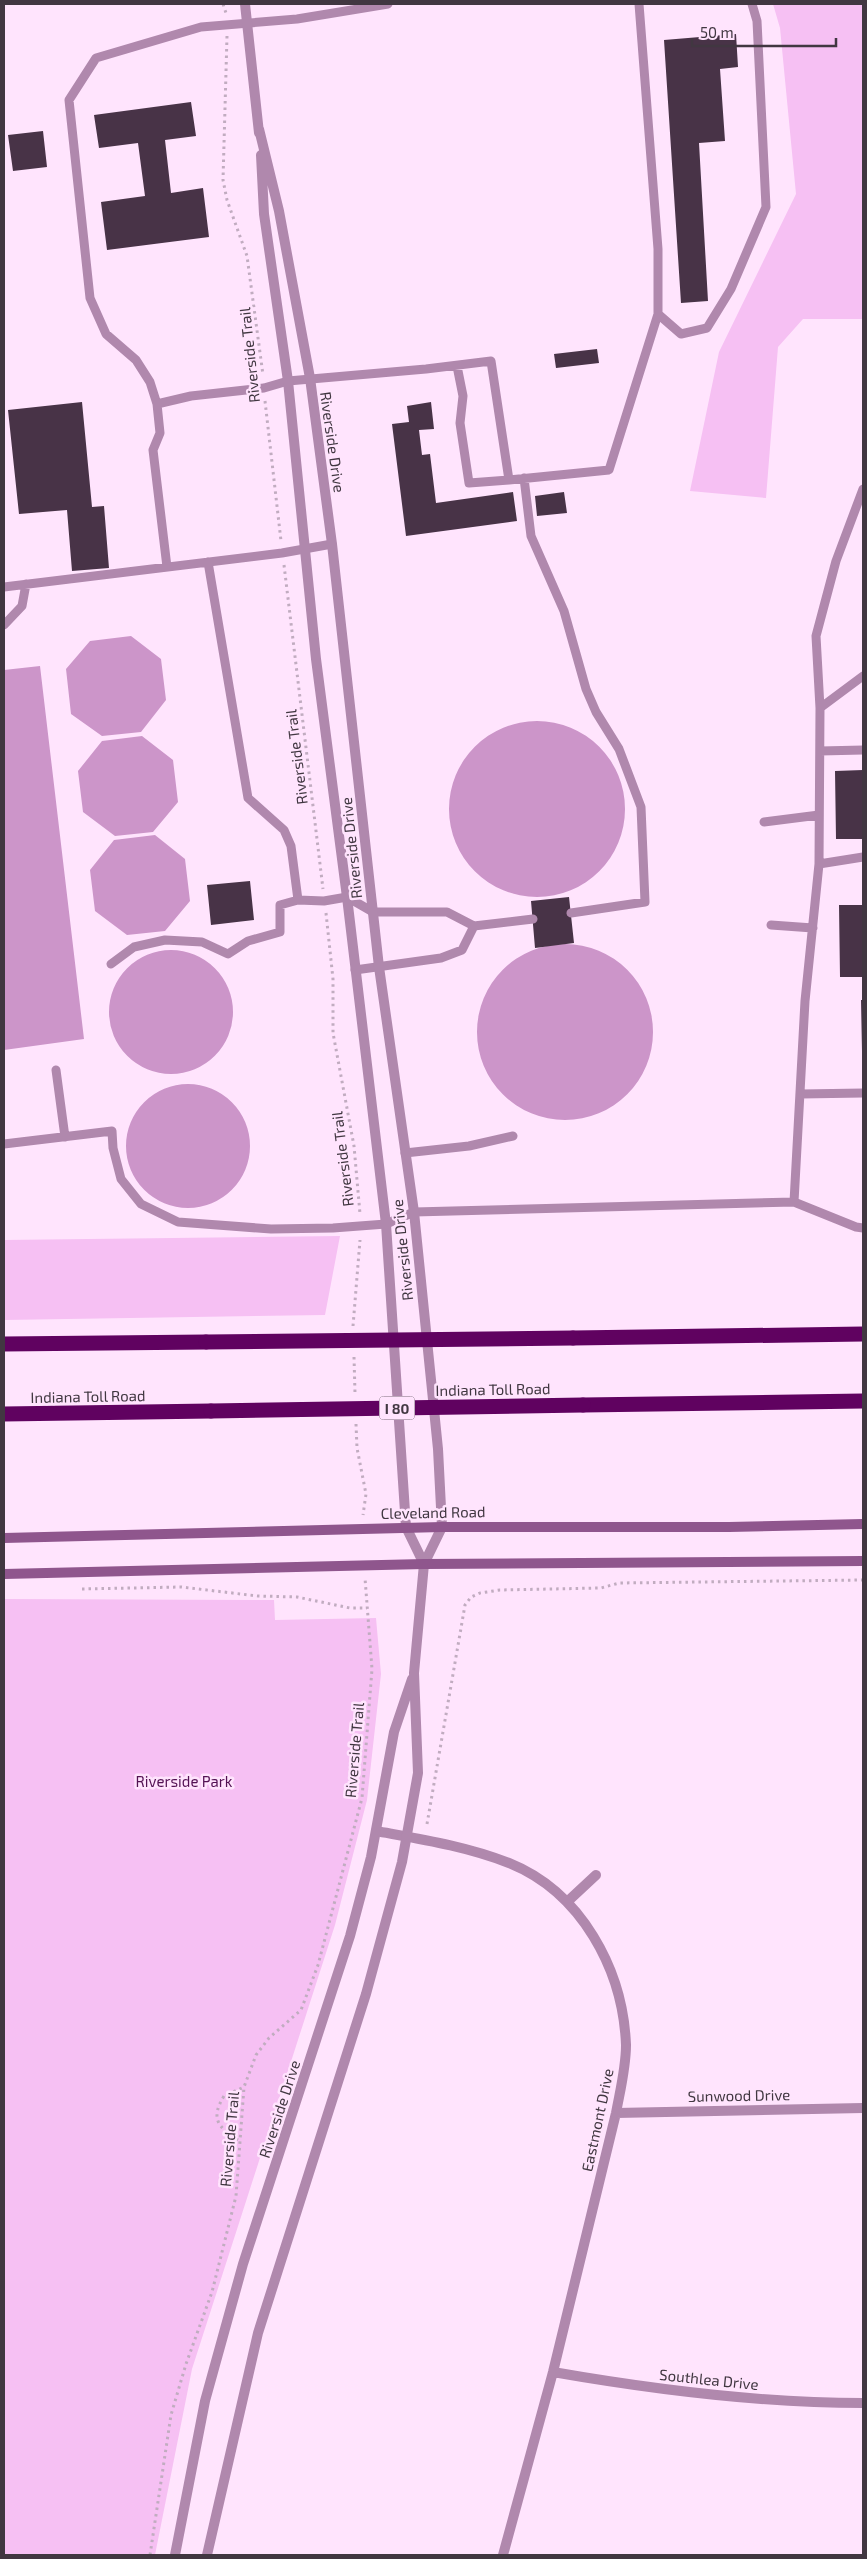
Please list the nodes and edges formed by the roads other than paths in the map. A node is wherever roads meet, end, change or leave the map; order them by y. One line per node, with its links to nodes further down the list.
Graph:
1 (245, 4): 5 (street, Riverside Drive)
2 (388, 4): 5 (lane)
3 (638, 4): 7 (lane)
4 (752, 4): 7 (lane)
5 (247, 23): 6 (street, Riverside Drive); 11 (lane)
6 (259, 129): 9 (street, Riverside Drive); 10 (street, Riverside Drive)
7 (658, 314): 12 (lane)
8 (457, 366): 9 (lane); 13 (lane); 13 (lane)
9 (310, 378): 10 (lane); 15 (street, Riverside Drive)
10 (288, 381): 11 (lane); 16 (street, Riverside Drive)
11 (157, 404): 18 (lane)
12 (524, 478): 13 (lane); 33 (lane)
13 (509, 480)
14 (863, 489): 23 (lane)
15 (332, 544): 16 (lane); 32 (street, Riverside Drive)
16 (304, 548): 17 (lane); 30 (street, Riverside Drive)
17 (208, 562): 18 (lane); 31 (lane)
18 (167, 566): 19 (lane)
19 (26, 584): 20 (lane); 21 (lane)
20 (4, 586)
21 (4, 625)
22 (863, 676): 23 (lane)
23 (820, 708): 25 (lane)
24 (863, 750): 25 (lane)
25 (820, 751): 26 (lane)
26 (820, 815): 27 (lane); 29 (lane)
27 (764, 822)
28 (863, 857): 29 (lane)
29 (819, 864): 37 (lane)
30 (347, 897): 31 (lane); 32 (lane); 40 (street, Riverside Drive)
31 (298, 900): 38 (lane)
32 (373, 912): 36 (lane); 39 (street, Riverside Drive)
33 (571, 913)
34 (532, 919): 36 (lane)
35 (771, 925): 37 (lane)
36 (474, 926): 39 (lane)
37 (813, 928): 43 (lane)
38 (111, 964)
39 (379, 967): 40 (lane); 47 (street, Riverside Drive)
40 (356, 970): 50 (street, Riverside Drive)
41 (56, 1070): 45 (lane)
42 (863, 1093): 43 (lane)
43 (800, 1094): 48 (lane)
44 (513, 1136): 47 (lane)
45 (65, 1137): 46 (lane); 50 (lane)
46 (4, 1144)
47 (405, 1153): 49 (street, Riverside Drive)
48 (794, 1202): 49 (lane); 51 (lane)
49 (414, 1212): 50 (lane); 58 (street, Riverside Drive)
50 (386, 1224): 57 (street, Riverside Drive)
51 (863, 1228)
52 (863, 1334): 53 (highway, bridge)
53 (4, 1344)
54 (863, 1401): 55 (highway, Indiana Toll Road / I 80, bridge)
55 (4, 1414)
56 (863, 1524): 58 (main road, Cleveland Road)
57 (406, 1527): 58 (main road, Cleveland Road); 59 (main road, Cleveland Road); 61 (street, Riverside Drive)
58 (442, 1527): 61 (street, Riverside Drive)
59 (4, 1538)
60 (863, 1561): 61 (main road)
61 (424, 1564): 62 (main road); 63 (street, Riverside Drive)
62 (4, 1574)
63 (414, 1673): 64 (street, Riverside Drive); 65 (street, Riverside Drive)
64 (376, 1831): 65 (street, Eastmont Drive); 72 (street, Riverside Drive)
65 (406, 1836): 67 (street, Eastmont Drive); 73 (street, Riverside Drive)
66 (596, 1875): 67 (street)
67 (567, 1902): 69 (street, Eastmont Drive)
68 (863, 2108): 69 (street, Sunwood Drive)
69 (616, 2113): 70 (street, Eastmont Drive)
70 (553, 2372): 71 (street, Southlea Drive); 74 (street, Eastmont Drive)
71 (863, 2403)
72 (175, 2555)
73 (207, 2555)
74 (503, 2555)

